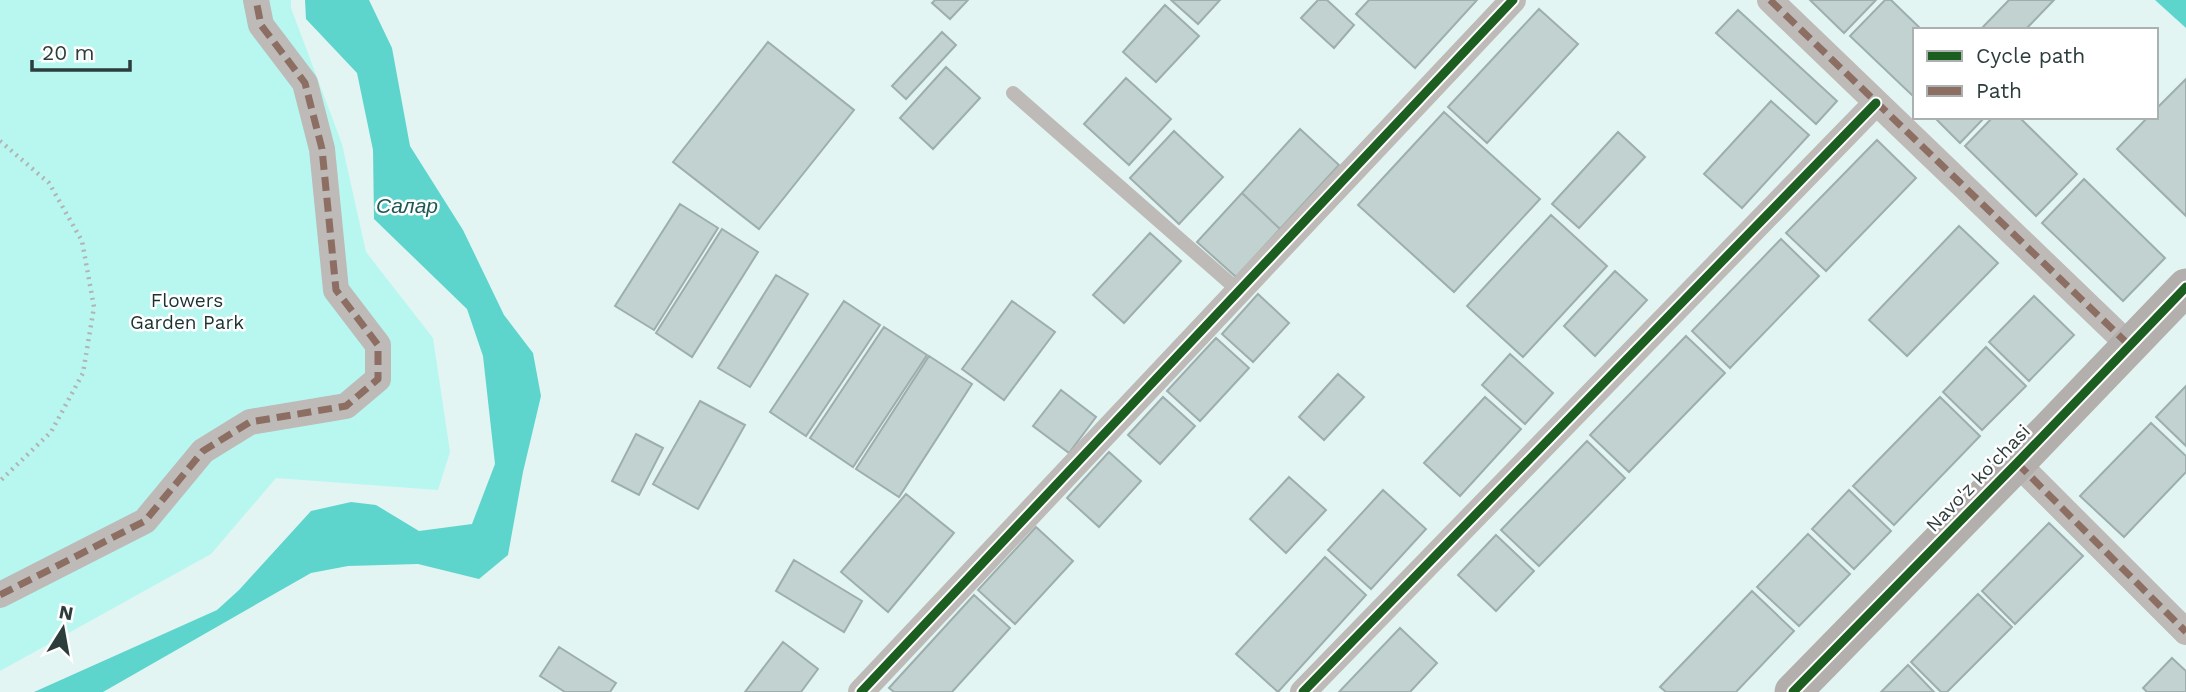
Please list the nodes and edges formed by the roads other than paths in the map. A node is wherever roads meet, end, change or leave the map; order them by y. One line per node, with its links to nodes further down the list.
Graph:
1 (256, 0): 10 (street)
2 (1513, 0): 7 (street)
3 (1770, 0): 5 (street)
4 (1013, 93): 7 (lane)
5 (1876, 103): 8 (street); 13 (street)
6 (2186, 287): 8 (street, Navo'z ko'chasi)
7 (1239, 291): 12 (street)
8 (2130, 346): 9 (street, Navo'z ko'chasi)
9 (2017, 463): 11 (street, Navo'z ko'chasi); 14 (street, Navo'z ko'chasi)
10 (0, 595)
11 (2186, 632)
12 (861, 692)
13 (1303, 692)
14 (1793, 692)

